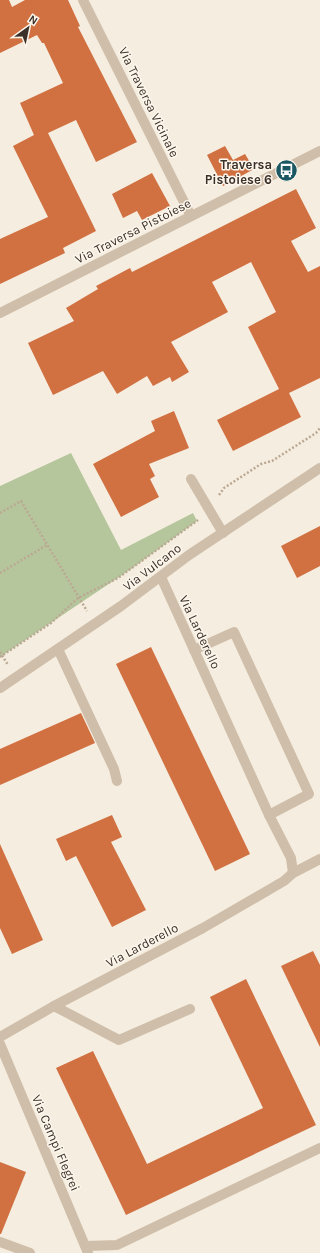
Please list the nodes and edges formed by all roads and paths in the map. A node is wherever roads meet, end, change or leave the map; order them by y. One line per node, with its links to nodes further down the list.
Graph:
1 (83, 0): 3 (street, Via Traversa Vicinale)
2 (320, 151): 3 (street, Via Traversa Pistoiese)
3 (191, 216): 4 (street, Via Traversa Pistoiese)
4 (0, 313)
5 (320, 428): 8 (path)
6 (320, 468): 10 (street, Via Vulcano)
7 (191, 479): 8 (street)
8 (208, 509): 10 (street); 14 (path)
9 (0, 513): 11 (path)
10 (223, 534): 13 (street, Via Vulcano)
11 (47, 545): 12 (path); 14 (path)
12 (0, 573)
13 (161, 577): 15 (street, Via Vulcano); 17 (street, Via Larderello)
14 (78, 598): 15 (path); 18 (path)
15 (96, 624): 16 (street, Via Vulcano)
16 (58, 649): 19 (street, Via Vulcano); 20 (street)
17 (194, 650): 21 (street, Via Larderello); 21 (street)
18 (0, 657)
19 (0, 688)
20 (117, 781)
21 (269, 815): 23 (street, Via Larderello)
22 (320, 859): 23 (street, Via Larderello)
23 (293, 873): 24 (street, Via Larderello)
24 (54, 1006): 25 (street); 26 (street, Via Larderello)
25 (190, 1009)
26 (0, 1037)
27 (0, 1044): 30 (street, Via Campi Flegrei)
28 (320, 1148): 30 (street)
29 (0, 1242): 31 (street)
30 (87, 1249)
31 (30, 1253)

